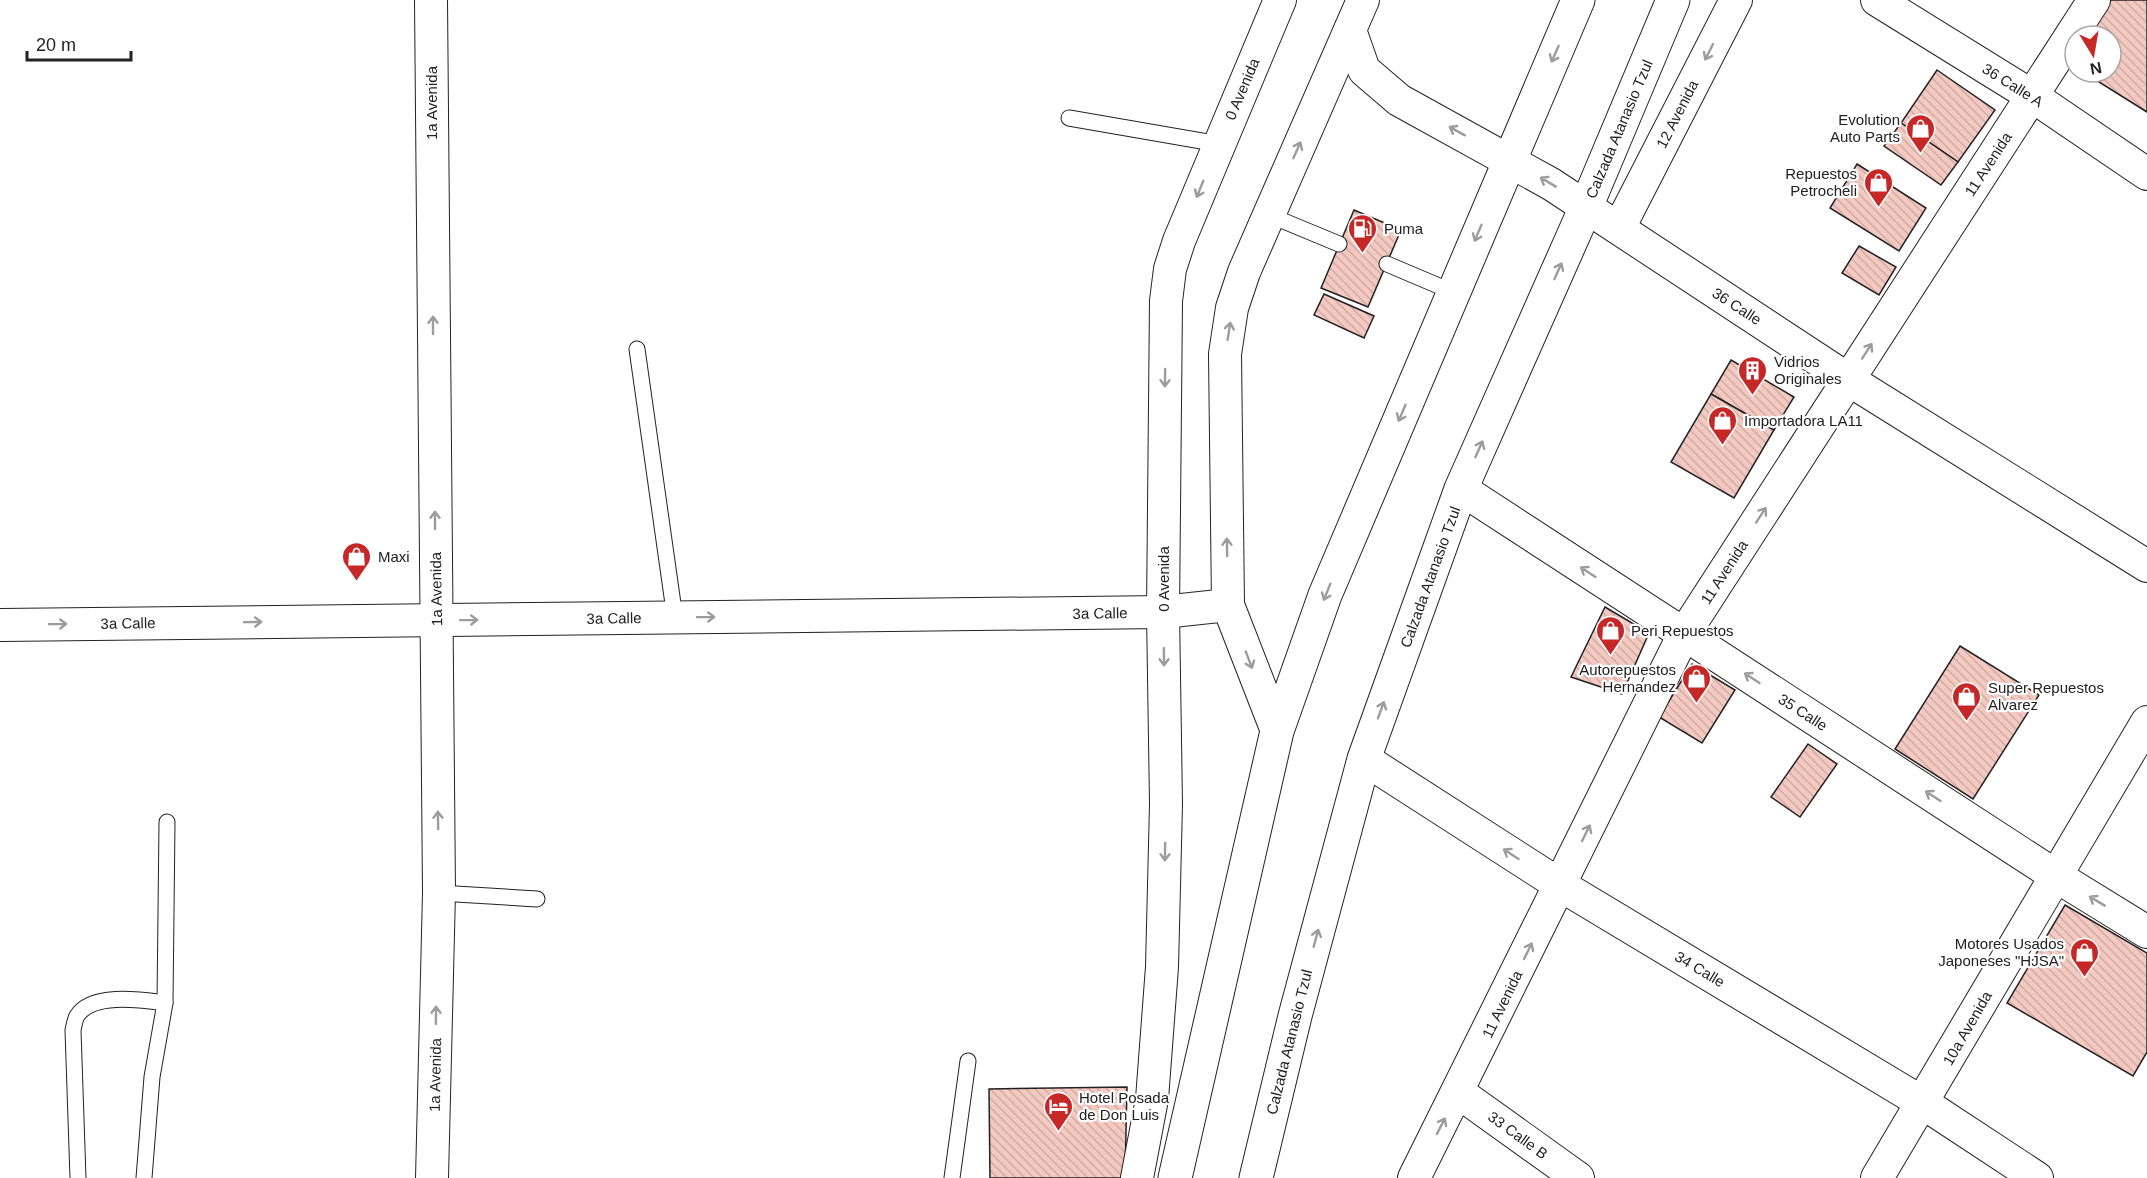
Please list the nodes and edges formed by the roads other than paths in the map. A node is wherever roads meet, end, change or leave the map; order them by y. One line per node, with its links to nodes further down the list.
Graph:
1 (430, 0): 28 (street, 1a Avenida, one-way to 1)
2 (1280, 0): 12 (street, 0 Avenida)
3 (1363, 0): 9 (street)
4 (1578, 0): 13 (main road, one-way to 13)
5 (1673, 0): 15 (main road, Calzada Atanasio Tzul)
6 (1736, 0): 17 (street, 12 Avenida, one-way to 17)
7 (1877, 0): 10 (street, 36 Calle A)
8 (2094, 0): 10 (street, 11 Avenida)
9 (1350, 30): 13 (street, 36 Calle, one-way to 9); 16 (street, one-way to 9)
10 (2032, 96): 14 (street, 36 Calle A); 22 (street, 11 Avenida, one-way to 10)
11 (1069, 118): 12 (lane)
12 (1219, 144): 26 (street, 0 Avenida, one-way to 26)
13 (1509, 159): 15 (street, 36 Calle, one-way to 13); 20 (main road, one-way to 20)
14 (2147, 174)
15 (1586, 207): 17 (street, 36 Calle); 23 (main road, Calzada Atanasio Tzul, one-way to 15)
16 (1269, 215): 18 (lane); 25 (street, one-way to 16)
17 (1619, 228): 22 (street, 36 Calle)
18 (1339, 244)
19 (1387, 264): 20 (lane)
20 (1453, 292): 32 (main road, one-way to 32)
21 (637, 349): 27 (lane)
22 (1848, 380): 24 (street, 36 Calle); 30 (street, 11 Avenida, one-way to 22)
23 (1461, 489): 30 (street, 35 Calle, one-way to 23); 33 (main road, Calzada Atanasio Tzul, one-way to 23)
24 (2147, 566)
25 (1228, 605): 26 (street, 3a Calle); 32 (street, one-way to 32)
26 (1163, 612): 27 (street, 3a Calle, one-way to 26); 49 (street, 0 Avenida, one-way to 49)
27 (675, 618): 28 (street, 3a Calle, one-way to 27)
28 (436, 620): 29 (street, 3a Calle, one-way to 28); 37 (street, 1a Avenida, one-way to 28)
29 (0, 625)
30 (1684, 634): 35 (street, 35 Calle, one-way to 30); 36 (street, 11 Avenida, one-way to 30)
31 (2147, 722): 35 (street, 10a Avenida)
32 (1277, 731): 50 (main road)
33 (1364, 759): 36 (street, 34 Calle, one-way to 33); 44 (main road, Calzada Atanasio Tzul, one-way to 33)
34 (167, 822): 40 (lane)
35 (2056, 876): 39 (street, 35 Calle, one-way to 35); 43 (street, 10a Avenida)
36 (1560, 885): 42 (street, 11 Avenida, one-way to 36); 43 (street, 34 Calle)
37 (439, 893): 38 (lane); 47 (street, 1a Avenida, one-way to 37)
38 (537, 899)
39 (2147, 932)
40 (165, 1003): 45 (lane); 46 (lane)
41 (968, 1061): 48 (lane)
42 (1458, 1092): 51 (street, 11 Avenida, one-way to 42); 52 (street, 33 Calle B)
43 (1923, 1103): 53 (street, 10a Avenida); 54 (street, 34 Calle)
44 (1261, 1171)
45 (78, 1178)
46 (144, 1178)
47 (432, 1178)
48 (952, 1178)
49 (1137, 1178)
50 (1175, 1178)
51 (1414, 1178)
52 (1578, 1178)
53 (1876, 1178)
54 (2037, 1178)

